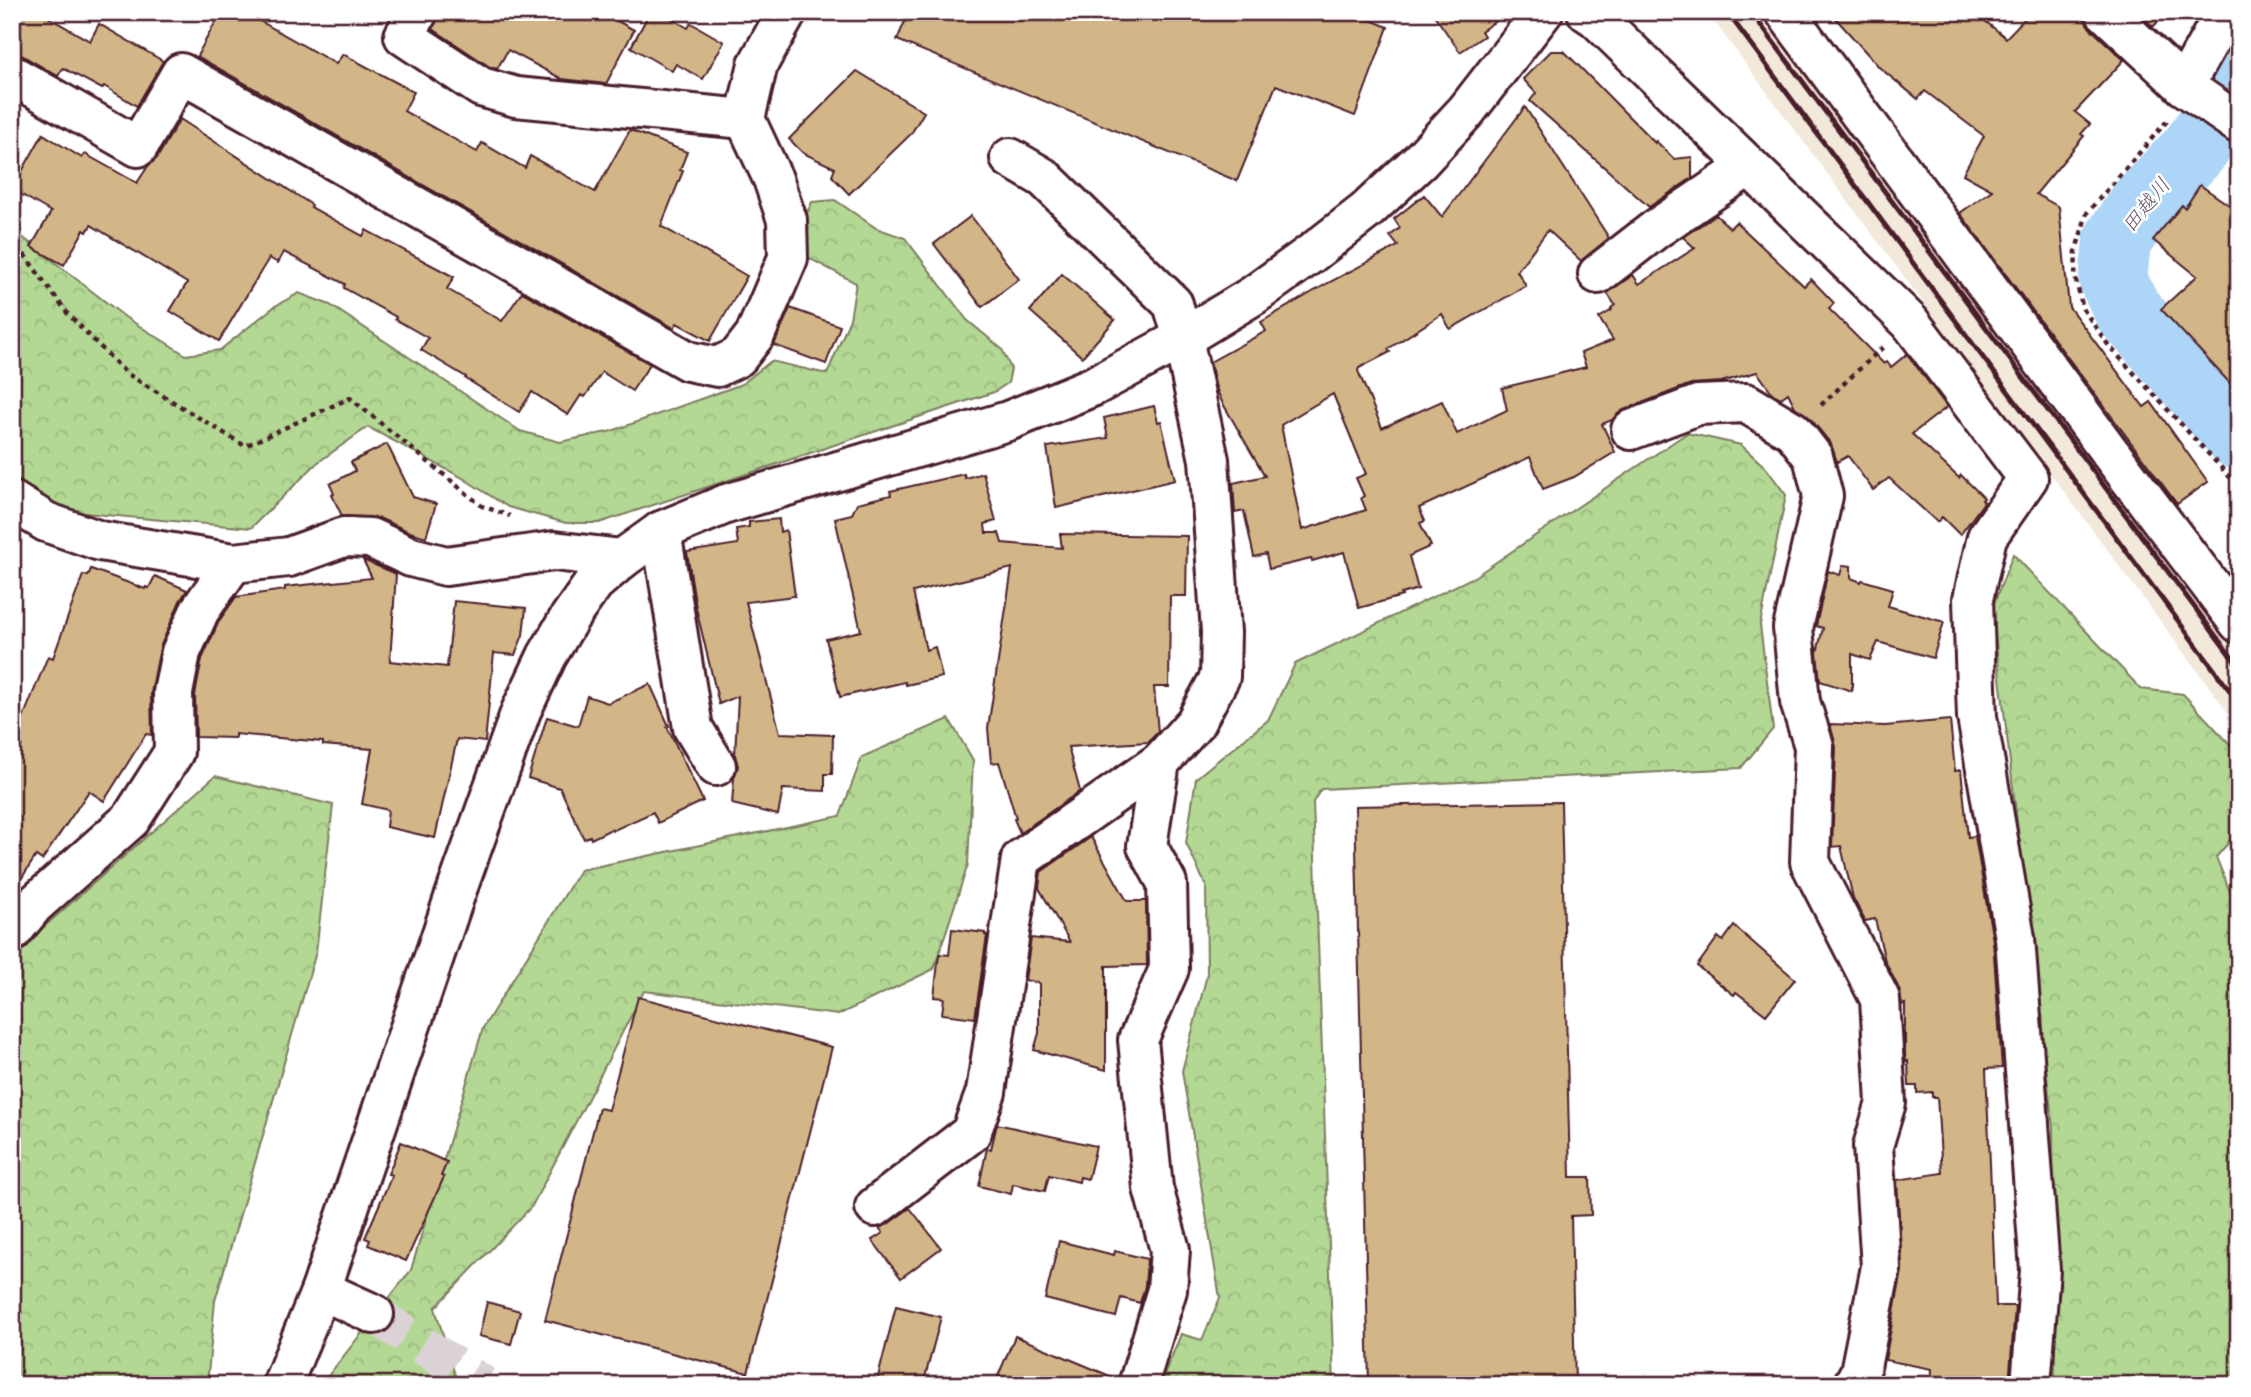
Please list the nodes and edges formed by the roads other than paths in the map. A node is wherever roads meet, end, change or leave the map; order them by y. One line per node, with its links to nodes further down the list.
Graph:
1 (418, 12): 10 (street)
2 (787, 12): 10 (street)
3 (1543, 12): 15 (street)
4 (1587, 12): 13 (street)
5 (1785, 12): 21 (street)
6 (2105, 12): 9 (street)
7 (2225, 12): 9 (street)
8 (12, 75): 10 (street)
9 (2190, 90): 11 (street)
10 (745, 119)
11 (2238, 124)
12 (1010, 158): 15 (street)
13 (1749, 166): 14 (street); 31 (street)
14 (1598, 274)
15 (1183, 338): 18 (street); 22 (street)
16 (1631, 430): 30 (street)
17 (12, 501): 20 (street)
18 (661, 531): 19 (street); 23 (street)
19 (622, 559): 20 (street); 26 (street)
20 (233, 563): 24 (street)
21 (2239, 623)
22 (1160, 762): 25 (street); 29 (street)
23 (716, 766)
24 (12, 932)
25 (875, 1207)
26 (321, 1290): 27 (street); 28 (street)
27 (374, 1314)
28 (282, 1385)
29 (1138, 1385)
30 (1853, 1385)
31 (2031, 1385)

